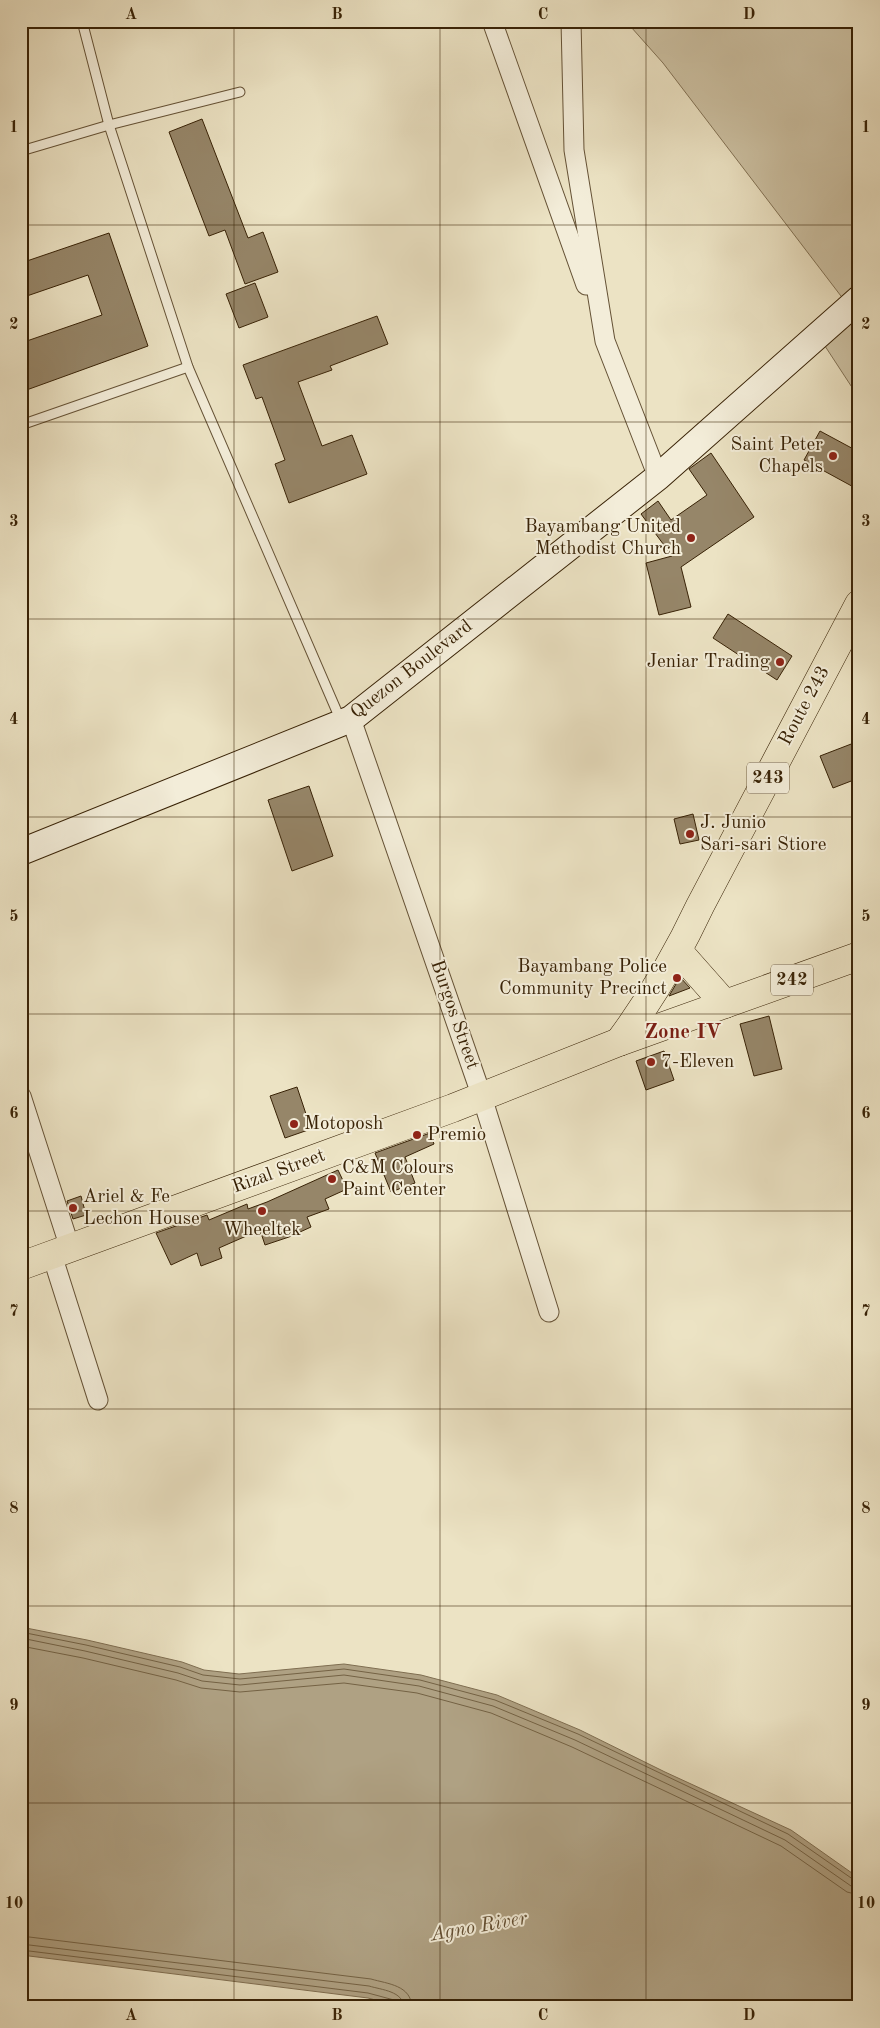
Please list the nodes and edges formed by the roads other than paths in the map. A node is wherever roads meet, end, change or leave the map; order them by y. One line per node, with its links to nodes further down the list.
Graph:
1 (82, 21): 7 (lane)
2 (492, 21): 5 (street)
3 (501, 21): 5 (street)
4 (571, 21): 10 (street)
5 (498, 40): 10 (street)
6 (240, 92): 7 (lane)
7 (109, 125): 8 (lane); 11 (lane)
8 (21, 151)
9 (859, 299): 13 (street, Quezon Boulevard)
10 (605, 341): 13 (street)
11 (188, 367): 12 (lane); 15 (lane)
12 (21, 426)
13 (658, 477): 15 (street, Quezon Boulevard)
14 (859, 604): 17 (main road, Route 243 / 243)
15 (346, 721): 16 (street, Quezon Boulevard); 22 (street, Burgos Street)
16 (21, 852)
17 (678, 952): 19 (main road); 20 (main road, Route 243 / 243)
18 (857, 962): 19 (main road, 242)
19 (725, 1004): 20 (main road, 242)
20 (619, 1042): 22 (main road, Rizal Street / 242)
21 (21, 1096): 23 (street)
22 (482, 1097): 23 (main road, Rizal Street / 242); 25 (street, Burgos Street)
23 (61, 1251): 24 (main road, Rizal Street / 242); 26 (street)
24 (21, 1266)
25 (549, 1312)
26 (98, 1400)

